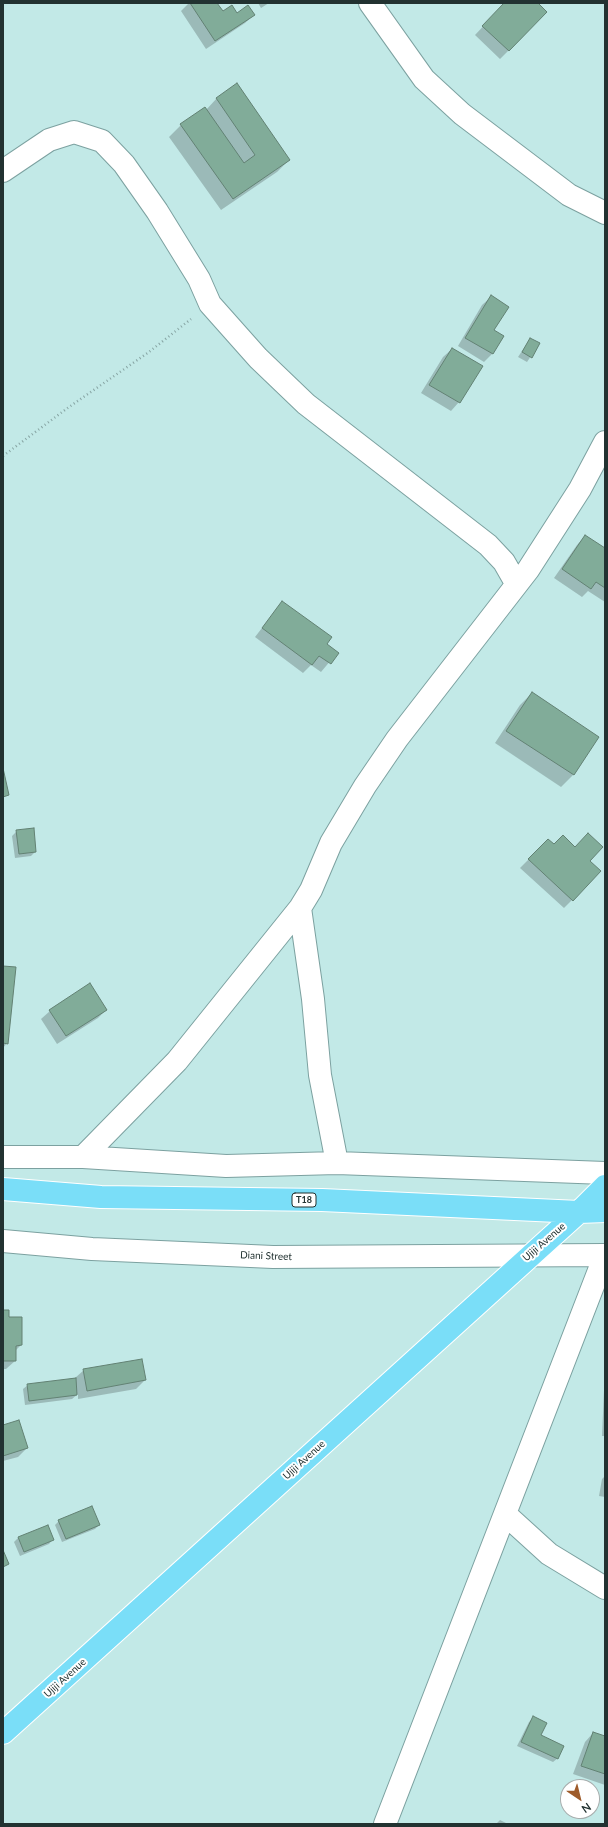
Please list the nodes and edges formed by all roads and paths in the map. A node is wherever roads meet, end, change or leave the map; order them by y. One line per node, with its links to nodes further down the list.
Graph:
1 (370, 3): 3 (street)
2 (3, 171): 4 (street)
3 (605, 213)
4 (210, 304): 6 (path); 7 (street)
5 (605, 442): 7 (street)
6 (3, 456)
7 (516, 583): 8 (street)
8 (300, 908): 10 (street); 11 (street)
9 (3, 1157): 10 (street)
10 (83, 1157): 11 (street)
11 (337, 1163): 12 (street)
12 (605, 1173)
13 (605, 1186): 16 (main road, Ujiji Avenue)
14 (3, 1189): 16 (main road, T18)
15 (605, 1211): 16 (main road, T18)
16 (579, 1212): 18 (main road, Ujiji Avenue)
17 (3, 1241): 18 (street, Diani Street)
18 (529, 1255): 19 (street, Diani Street); 22 (main road, Ujiji Avenue)
19 (605, 1255): 20 (street)
20 (505, 1514): 21 (street); 23 (street)
21 (605, 1588)
22 (3, 1733)
23 (385, 1824)

